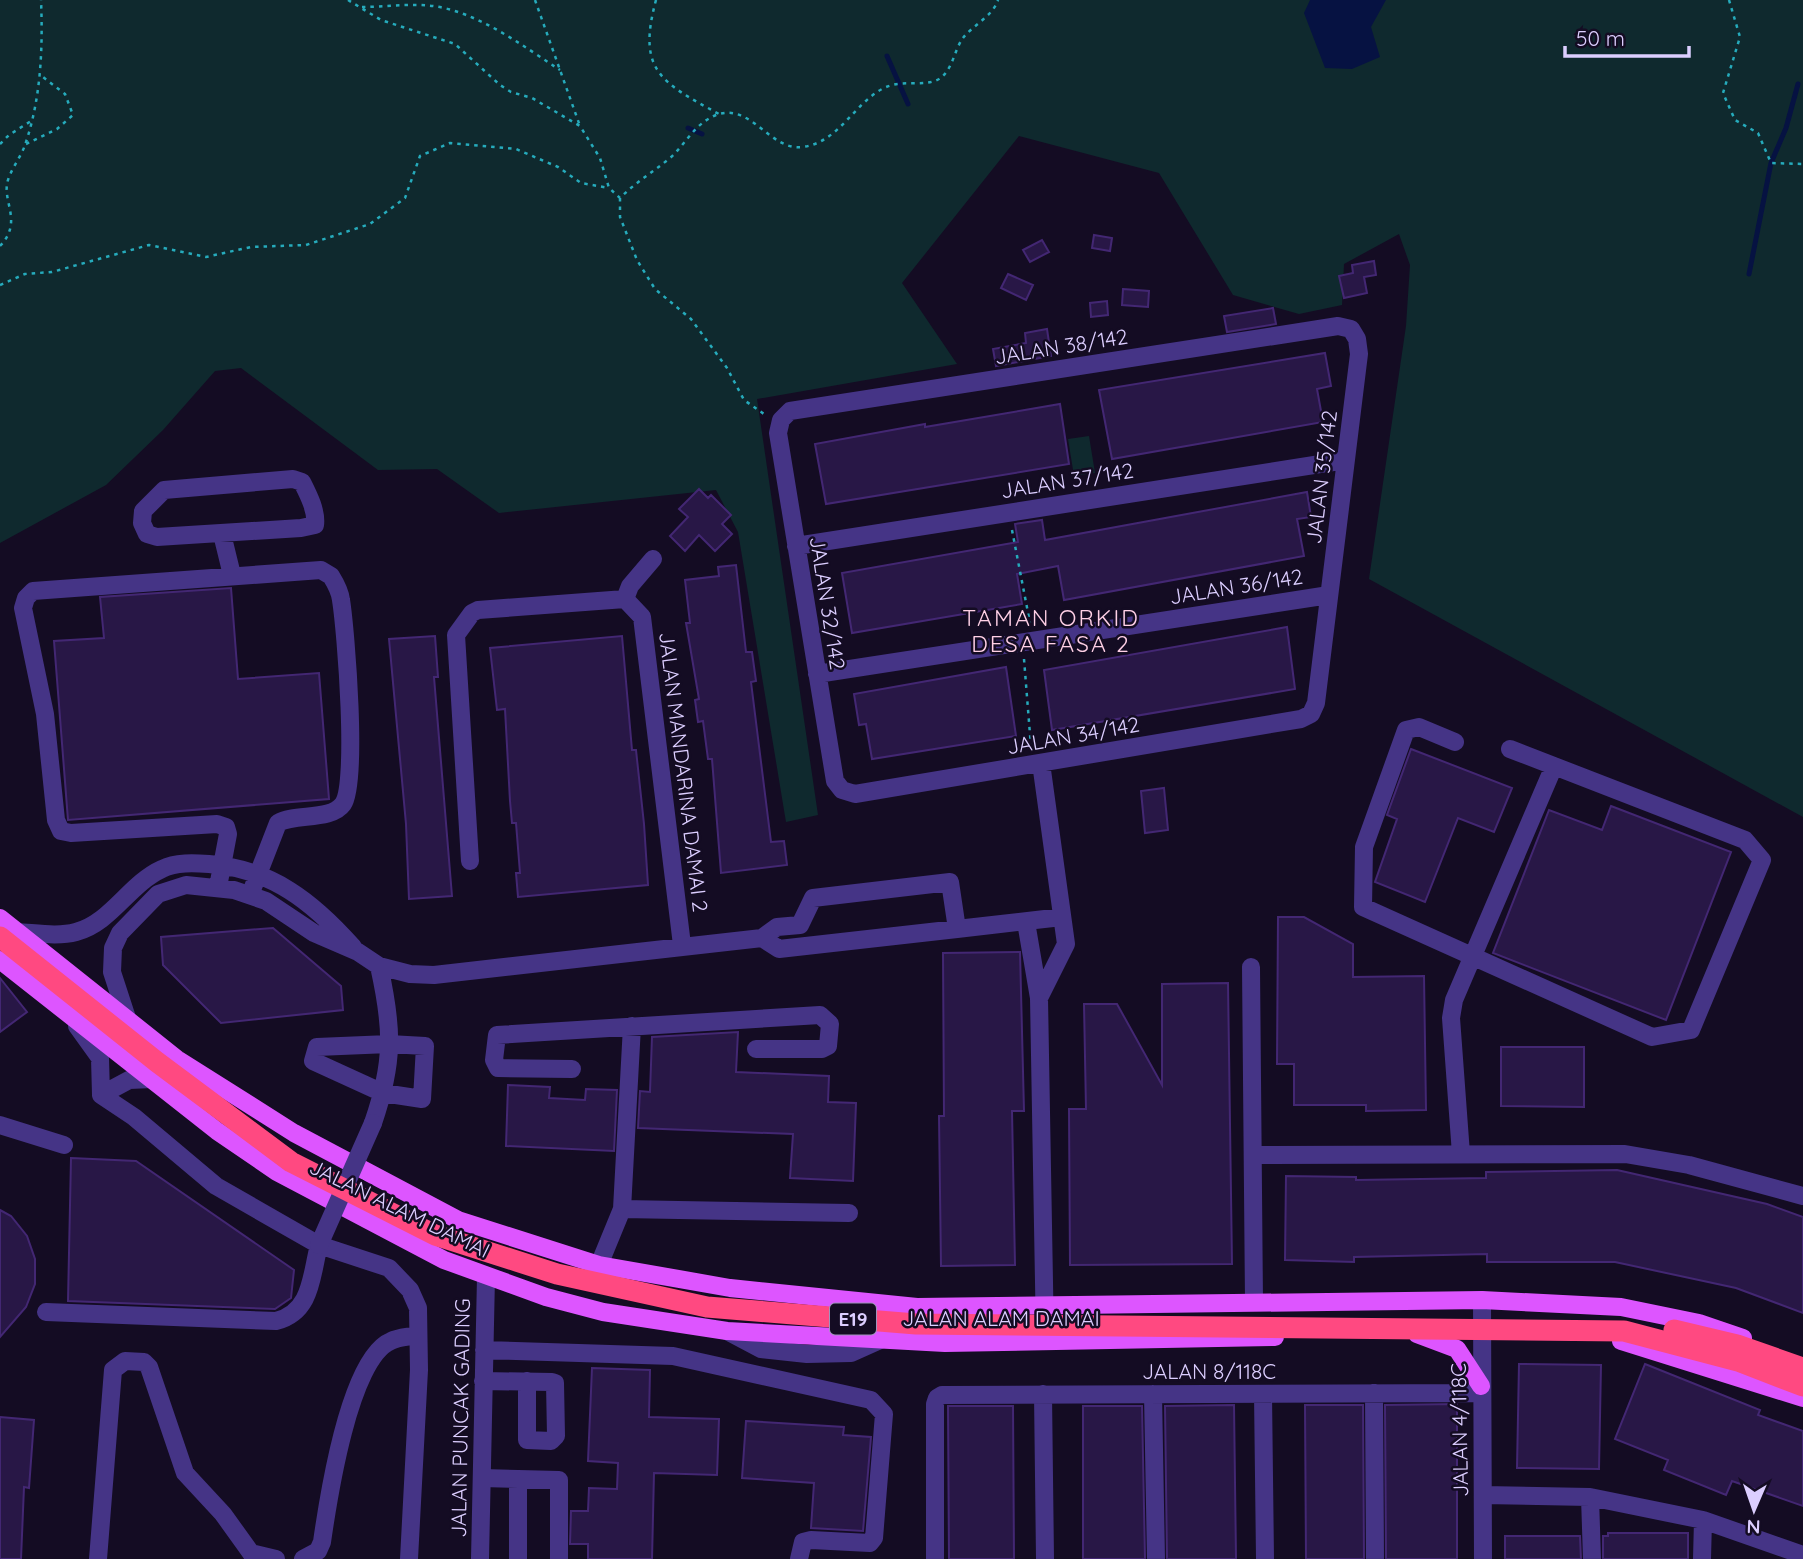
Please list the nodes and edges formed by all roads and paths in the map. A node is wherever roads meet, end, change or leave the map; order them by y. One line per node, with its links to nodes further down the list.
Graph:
1 (41, 0): 9 (path)
2 (348, 0): 7 (path)
3 (535, 0): 8 (path)
4 (656, 0): 10 (path)
5 (998, 0): 10 (path)
6 (1729, 0): 15 (path)
7 (362, 7): 8 (path); 12 (path)
8 (560, 70): 12 (path)
9 (40, 74): 11 (path); 14 (path)
10 (719, 114): 17 (path)
11 (31, 121): 13 (path); 14 (path)
12 (580, 126): 16 (path)
13 (0, 144)
14 (26, 144): 18 (path)
15 (1803, 164)
16 (610, 188): 17 (path); 19 (path)
17 (620, 198): 21 (path)
18 (0, 246)
19 (0, 285)
20 (1351, 329): 21 (street, JALAN 38/142); 22 (street, JALAN 35/142)
21 (781, 420): 25 (street, JALAN 32/142)
22 (1346, 460): 23 (street, JALAN 37/142); 28 (street, JALAN 35/142)
23 (1009, 513): 25 (street, JALAN 37/142); 30 (path)
24 (222, 534): 24 (street); 27 (street)
25 (796, 546): 31 (street, JALAN 32/142)
26 (653, 559): 29 (street)
27 (232, 575): 39 (street); 40 (street)
28 (1329, 594): 30 (street, JALAN 36/142); 32 (street, JALAN 35/142)
29 (625, 598): 38 (street); 49 (street, JALAN MANDARINA DAMAI 2)
30 (1028, 641): 31 (street, JALAN 36/142); 35 (path)
31 (817, 674): 37 (street, JALAN 32/142)
32 (1311, 714): 35 (street, JALAN 34/142)
33 (1455, 742): 51 (street)
34 (1510, 749): 36 (street)
35 (1036, 764): 37 (street, JALAN 34/142); 43 (street)
36 (1554, 766): 51 (street); 51 (street)
37 (842, 790)
38 (470, 861)
39 (222, 865): 40 (street); 41 (street); 47 (street)
40 (258, 874): 42 (street); 50 (street)
41 (218, 887): 42 (street); 57 (street)
42 (250, 895): 50 (street)
43 (1062, 917): 45 (street); 55 (street)
44 (0, 918): 47 (main road, JALAN ALAM DAMAI)
45 (1026, 922): 46 (street); 55 (street)
46 (957, 929): 48 (street); 48 (street)
47 (6, 933): 57 (main road, JALAN ALAM DAMAI); 85 (highway, E19, bridge); 88 (highway, E19, bridge)
48 (762, 938): 49 (street)
49 (682, 945): 53 (street)
50 (358, 952): 53 (street)
51 (1472, 957): 67 (street)
52 (0, 960): 56 (main road, JALAN ALAM DAMAI)
53 (379, 966): 59 (street)
54 (1251, 967): 68 (street)
55 (1039, 998): 77 (street)
56 (59, 1006): 62 (main road, JALAN ALAM DAMAI); 64 (street)
57 (127, 1018): 73 (main road, JALAN ALAM DAMAI)
58 (632, 1026): 60 (street); 61 (street); 70 (street)
59 (389, 1044): 63 (street); 63 (street); 63 (street)
60 (756, 1049)
61 (572, 1069)
62 (152, 1079): 64 (street); 74 (main road, JALAN ALAM DAMAI)
63 (383, 1093): 72 (street, bridge)
64 (101, 1095): 72 (street)
65 (0, 1125): 66 (street)
66 (64, 1145)
67 (1461, 1154): 68 (street); 69 (street)
68 (1255, 1155): 76 (street)
69 (1803, 1196)
70 (622, 1209): 71 (street); 73 (street)
71 (849, 1213)
72 (318, 1245): 78 (street); 81 (street)
73 (599, 1265): 77 (main road, JALAN ALAM DAMAI)
74 (486, 1277): 82 (main road, JALAN ALAM DAMAI); 83 (street, JALAN PUNCAK GADING)
75 (1482, 1300): 76 (main road, JALAN ALAM DAMAI); 80 (street, JALAN 4/118C); 84 (main road, JALAN ALAM DAMAI)
76 (1254, 1302): 77 (main road, JALAN ALAM DAMAI)
77 (1045, 1306): 82 (street)
78 (46, 1312)
79 (1417, 1334): 80 (main road, JALAN ALAM DAMAI); 82 (main road, JALAN ALAM DAMAI); 89 (main road)
80 (1481, 1334): 89 (street, JALAN 4/118C); 94 (main road, JALAN ALAM DAMAI)
81 (417, 1335): 103 (street); 104 (street)
82 (1045, 1341)
83 (484, 1350): 86 (street, JALAN PUNCAK GADING); 108 (street)
84 (1803, 1358)
85 (1803, 1368)
86 (483, 1381): 87 (street); 95 (street, JALAN PUNCAK GADING)
87 (527, 1381)
88 (1803, 1386)
89 (1481, 1390): 90 (street, JALAN 8/118C); 97 (street, JALAN 4/118C)
90 (1374, 1393): 93 (street, JALAN 8/118C); 113 (street)
91 (1043, 1394): 92 (street, JALAN 8/118C); 109 (street, JALAN 8/118C); 110 (street)
92 (1153, 1394): 93 (street, JALAN 8/118C); 111 (street)
93 (1263, 1394): 112 (street)
94 (1803, 1398)
95 (482, 1478): 96 (street); 105 (street, JALAN PUNCAK GADING)
96 (518, 1479): 106 (street); 107 (street)
97 (1483, 1495): 98 (street); 114 (street, JALAN 4/118C)
98 (1590, 1497): 99 (street); 115 (street)
99 (1703, 1520): 100 (street); 116 (street)
100 (1803, 1555)
101 (98, 1559): 102 (street)
102 (276, 1559)
103 (303, 1559)
104 (409, 1559)
105 (481, 1559)
106 (518, 1559)
107 (559, 1559)
108 (799, 1559)
109 (935, 1559)
110 (1045, 1559)
111 (1156, 1559)
112 (1265, 1559)
113 (1375, 1559)
114 (1483, 1559)
115 (1592, 1559)
116 (1702, 1559)

